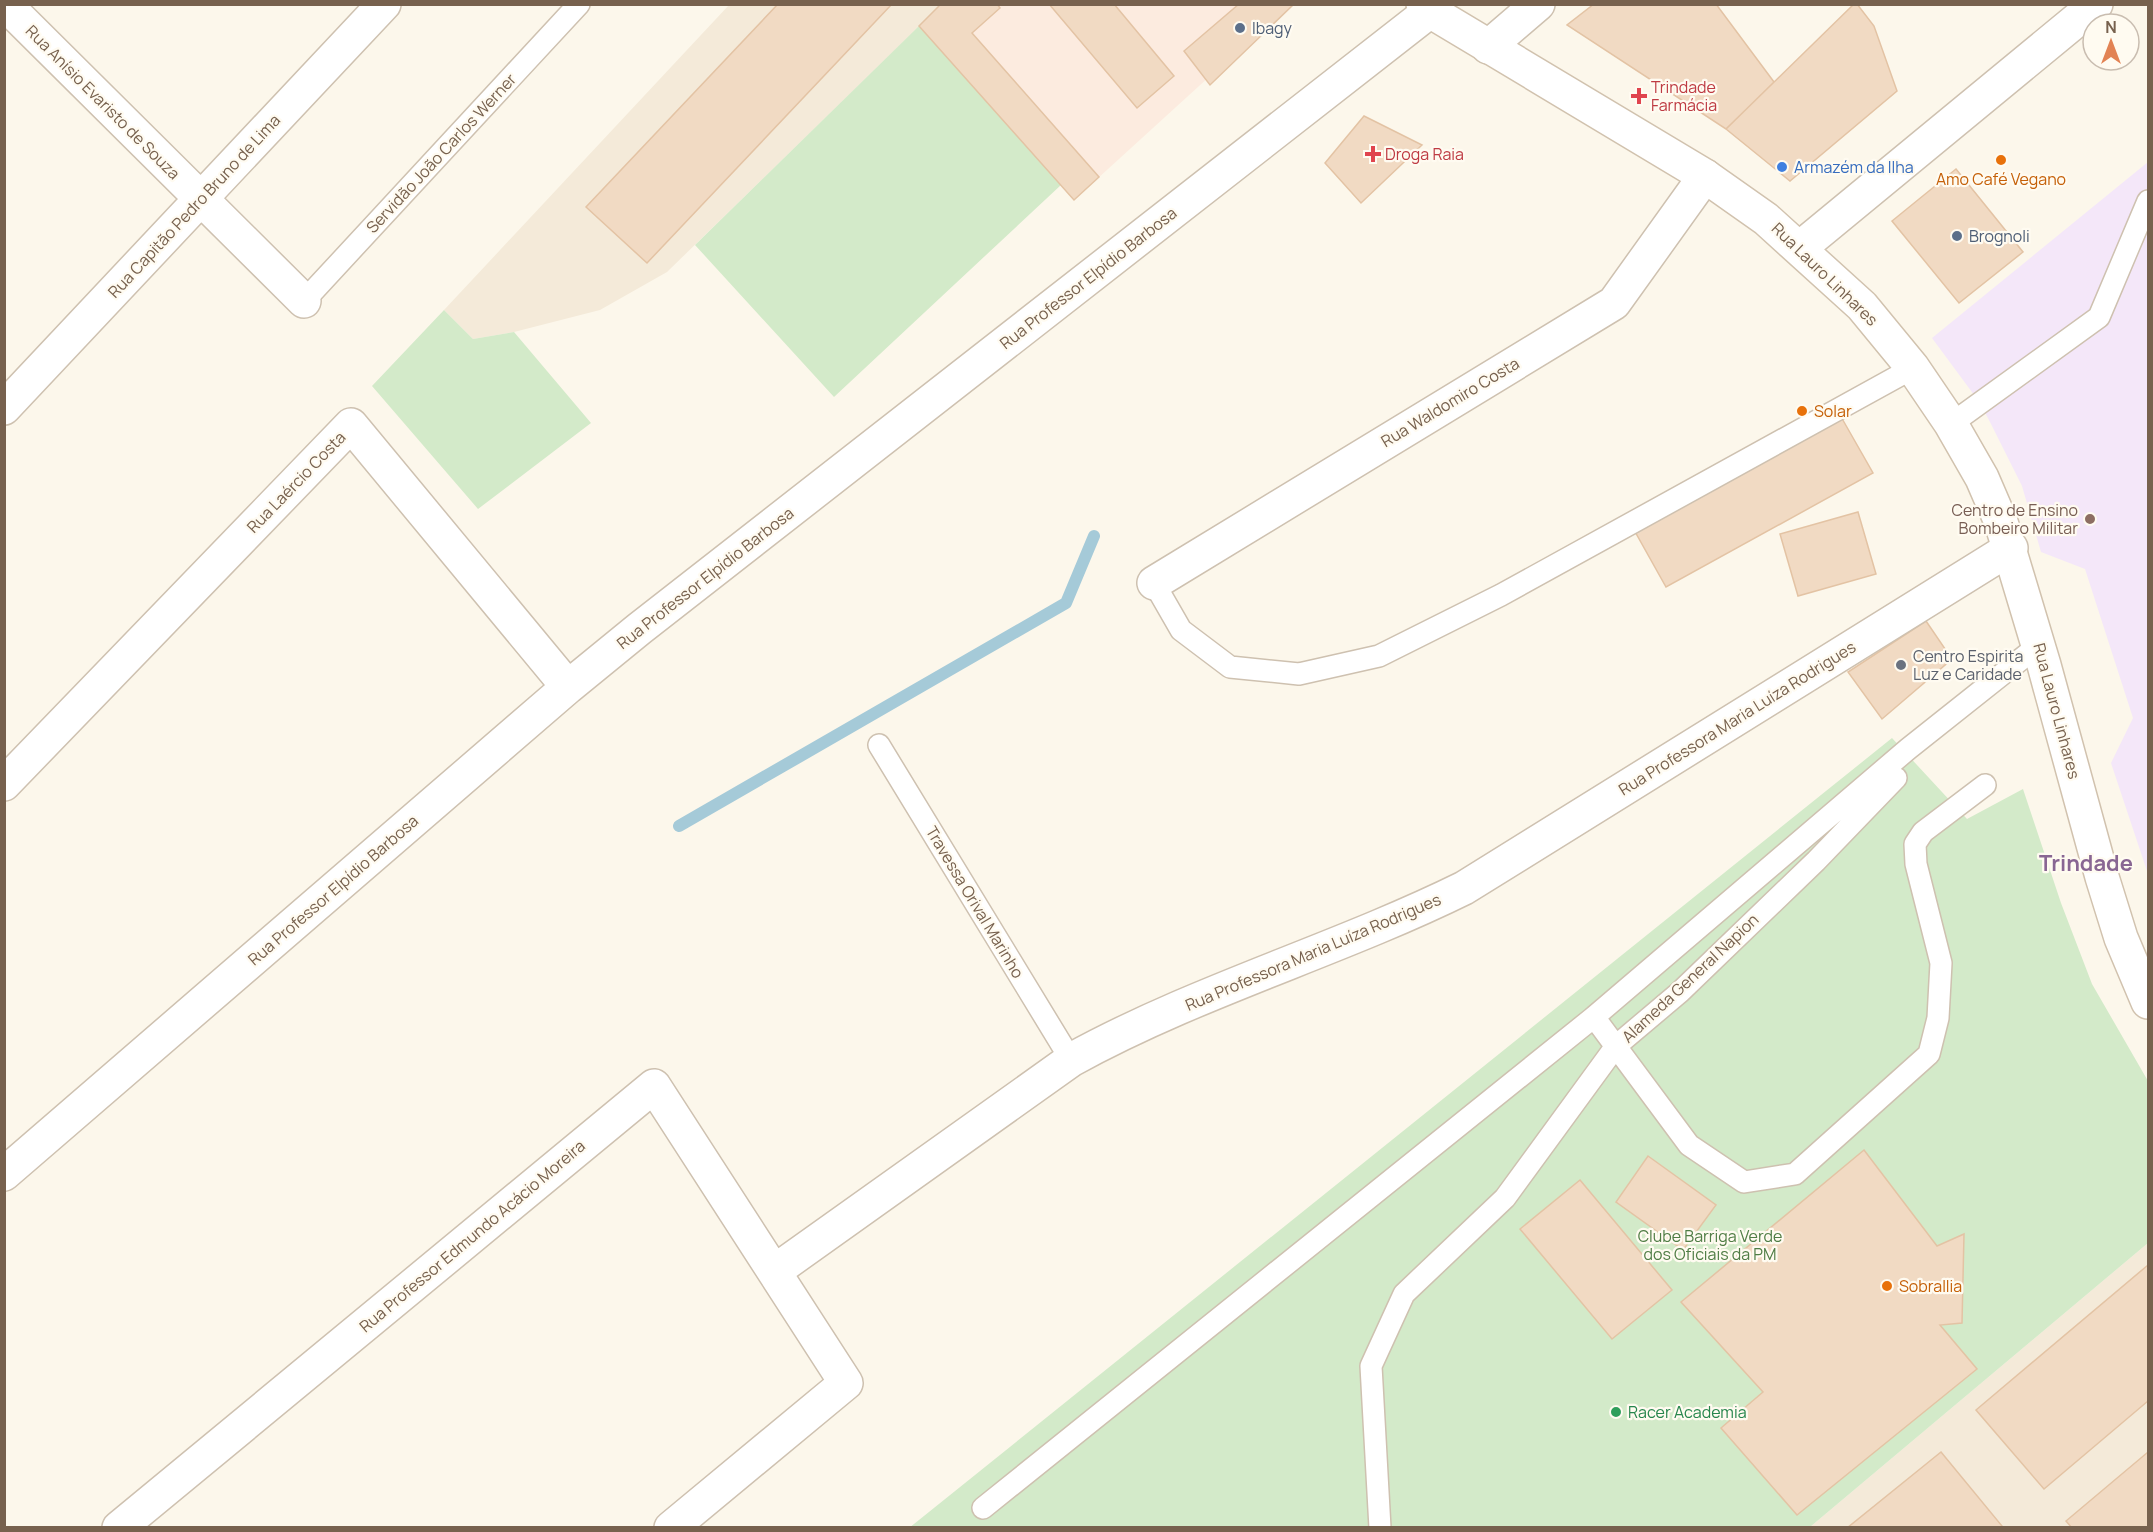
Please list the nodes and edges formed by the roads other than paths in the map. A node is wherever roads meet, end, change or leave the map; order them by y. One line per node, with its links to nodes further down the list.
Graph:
1 (5, 4): 9 (street, Rua Anísio Evaristo de Souza)
2 (384, 4): 9 (street, Rua Capitão Pedro Bruno de Lima)
3 (579, 4): 12 (lane, Servidão João Carlos Werner)
4 (1538, 4): 7 (street)
5 (2096, 4): 11 (street)
6 (1427, 8): 7 (street, Rua Lauro Linhares); 19 (street, Rua Professor Elpídio Barbosa)
7 (1488, 46): 8 (street, Rua Lauro Linhares)
8 (1705, 176): 11 (street, Rua Lauro Linhares); 17 (street, Rua Waldomiro Costa)
9 (201, 199): 12 (street, Rua Anísio Evaristo de Souza); 14 (street, Rua Capitão Pedro Bruno de Lima)
10 (2148, 201): 15 (lane)
11 (1800, 248): 13 (street, Rua Lauro Linhares)
12 (304, 301)
13 (1913, 368): 15 (street, Rua Lauro Linhares); 17 (lane)
14 (4, 408)
15 (1951, 424): 16 (street, Rua Lauro Linhares)
16 (2011, 548): 18 (street, Rua Lauro Linhares); 27 (street, Rua Professora Maria Luíza Rodrigues)
17 (1154, 583)
18 (2039, 645): 24 (street, Rua Lauro Linhares); 25 (lane)
19 (568, 687): 22 (street, Rua Laércio Costa); 28 (street, Rua Professor Elpídio Barbosa)
20 (879, 745): 27 (lane, Travessa Orival Marinho)
21 (1896, 778): 26 (lane, Alameda General Napion)
22 (4, 784)
23 (1985, 785): 26 (lane, Alameda General Napion)
24 (2148, 1002)
25 (1594, 1017): 26 (lane); 30 (lane)
26 (1616, 1046): 33 (lane)
27 (1071, 1060): 29 (street, Rua Professora Maria Luíza Rodrigues)
28 (4, 1174)
29 (775, 1271): 31 (street, Rua Professor Edmundo Acácio Moreira); 32 (street)
30 (983, 1508)
31 (119, 1527)
32 (671, 1527)
33 (1380, 1527)

